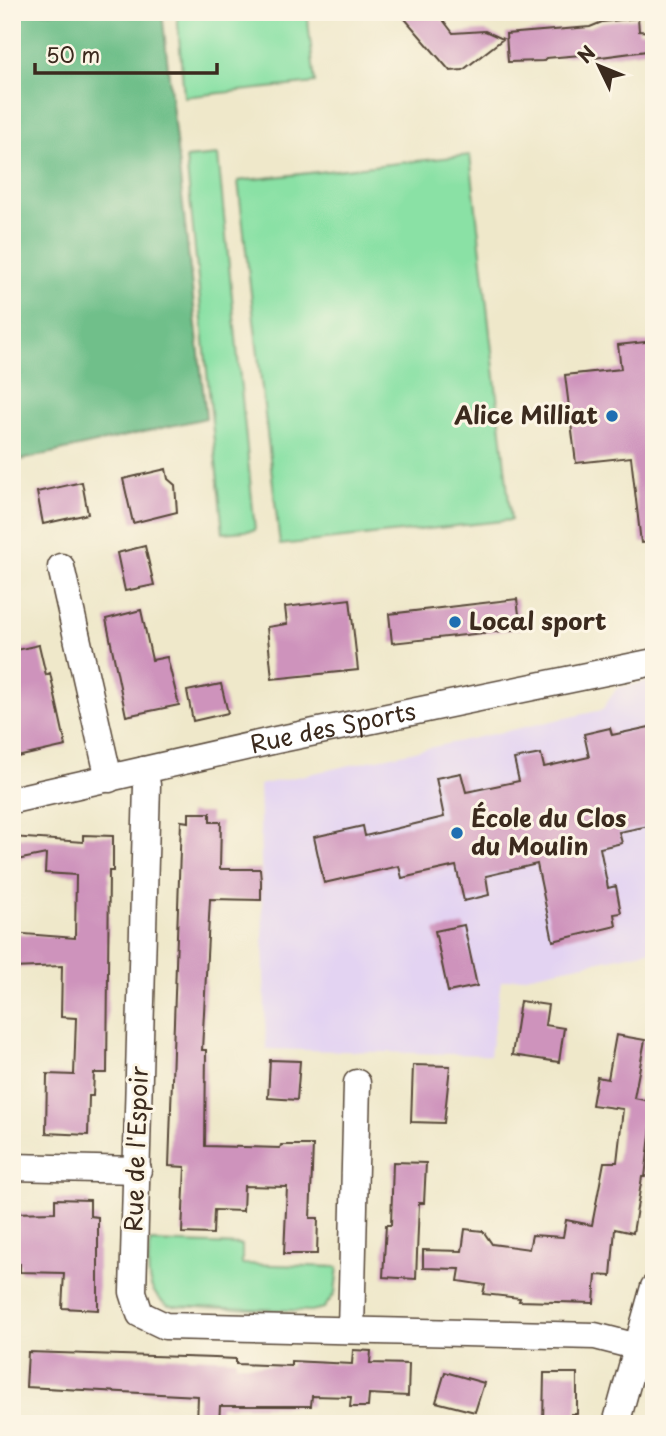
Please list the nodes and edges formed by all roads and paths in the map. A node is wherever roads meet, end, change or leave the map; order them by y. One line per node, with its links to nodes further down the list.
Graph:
1 (61, 567): 4 (street)
2 (654, 662): 3 (street, Rue des Sports)
3 (144, 770): 4 (street, Rue des Sports); 8 (street, Rue de l'Espoir)
4 (109, 779): 5 (street, Rue des Sports)
5 (12, 800)
6 (356, 1083): 10 (street)
7 (12, 1167): 8 (street)
8 (138, 1170): 10 (street, Rue de l'Espoir)
9 (654, 1287): 11 (street)
10 (351, 1330): 11 (street, Rue de l'Espoir)
11 (638, 1347): 12 (street)
12 (616, 1424)

